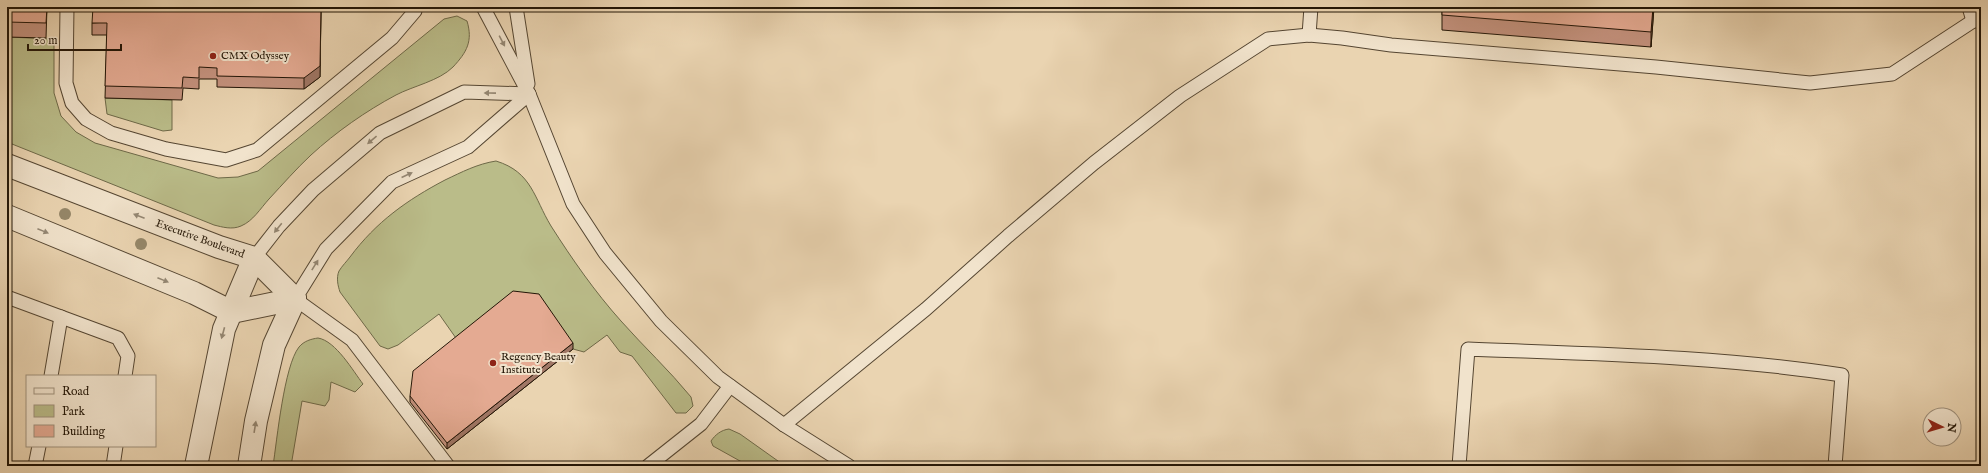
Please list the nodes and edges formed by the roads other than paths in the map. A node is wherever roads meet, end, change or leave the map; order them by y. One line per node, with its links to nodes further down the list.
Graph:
1 (67, 7): 6 (lane)
2 (483, 7): 9 (lane, one-way to 9)
3 (516, 7): 9 (lane)
4 (1311, 7): 8 (lane)
5 (1969, 7): 7 (lane)
6 (418, 8)
7 (1977, 21): 8 (lane)
8 (1309, 36): 20 (lane)
9 (529, 94): 12 (lane, one-way to 12); 14 (lane, one-way to 9); 19 (lane)
10 (7, 165): 12 (street, Executive Boulevard, one-way to 10)
11 (7, 216): 15 (street, one-way to 15)
12 (254, 258): 14 (street, Executive Boulevard); 15 (street)
13 (7, 297): 16 (lane)
14 (295, 298): 15 (street); 27 (street, one-way to 14); 28 (lane)
15 (232, 312): 26 (street, one-way to 26)
16 (62, 317): 17 (lane); 18 (lane)
17 (51, 375)
18 (125, 375)
19 (730, 386): 20 (lane); 29 (lane)
20 (784, 425): 30 (lane)
21 (38, 447): 23 (lane)
22 (116, 447): 24 (lane)
23 (35, 466)
24 (113, 466): 25 (lane)
25 (117, 466)
26 (196, 466)
27 (250, 466)
28 (448, 466)
29 (648, 466)
30 (848, 466)
31 (1459, 466): 32 (lane)
32 (1835, 466)

